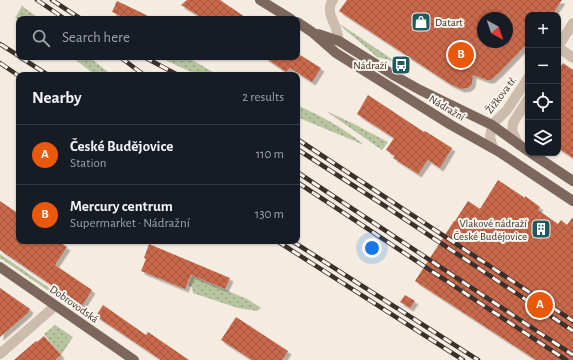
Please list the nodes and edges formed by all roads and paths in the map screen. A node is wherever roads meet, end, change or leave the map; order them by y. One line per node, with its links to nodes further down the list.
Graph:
1 (260, 0): 3 (main road)
2 (332, 0): 7 (street)
3 (286, 16)
4 (573, 23): 8 (street)
5 (300, 24): 6 (main road, Nádražní)
6 (312, 32): 7 (main road, Nádražní); 15 (main road, Nádražní)
7 (339, 41): 13 (main road, Nádražní)
8 (561, 42)
9 (559, 48): 10 (street)
10 (573, 58)
11 (525, 83): 13 (street, Žižkova tř.)
12 (525, 104): 14 (street)
13 (492, 125): 14 (main road, Nádražní); 15 (street)
14 (519, 145): 16 (main road, Nádražní)
15 (492, 148): 19 (main road, Nádražní)
16 (525, 149)
17 (536, 156): 18 (main road)
18 (573, 181)
19 (573, 201)
20 (0, 267): 21 (main road, Dobrovodská)
21 (55, 306): 22 (street); 23 (main road, Dobrovodská)
22 (0, 354)
23 (134, 360)

